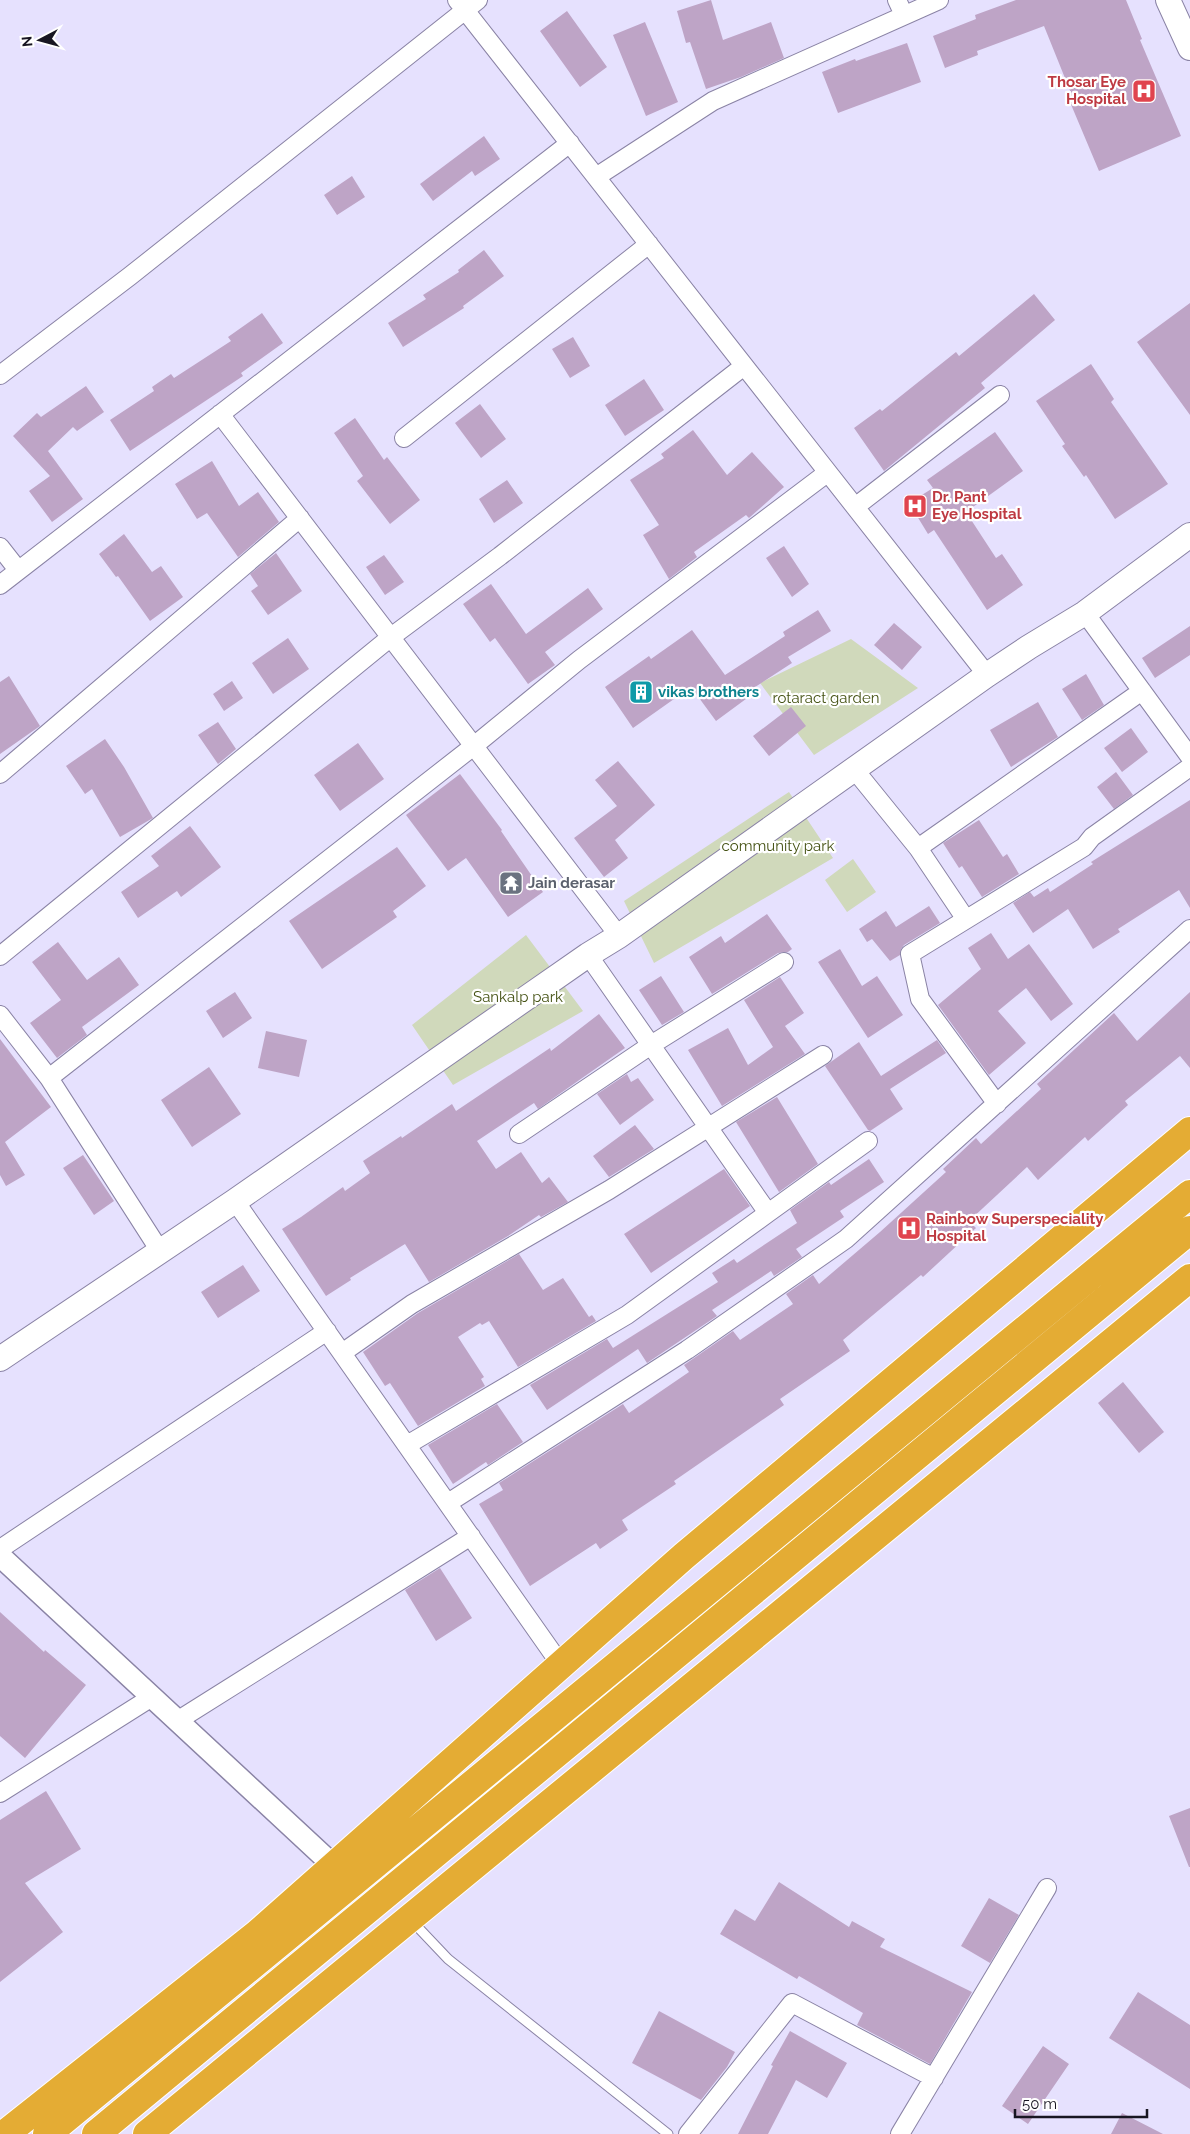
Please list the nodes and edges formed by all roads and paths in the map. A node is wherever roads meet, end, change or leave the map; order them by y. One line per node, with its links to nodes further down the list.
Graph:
1 (939, 0): 4 (street)
2 (1168, 0): 5 (main road)
3 (467, 3): 6 (street); 10 (street)
4 (901, 8): 7 (street)
5 (1190, 48)
6 (570, 143): 7 (street); 12 (street)
7 (596, 177): 8 (street)
8 (649, 244): 9 (street); 13 (street)
9 (744, 366): 14 (street); 22 (street)
10 (0, 374)
11 (1000, 395): 15 (street)
12 (220, 414): 16 (street); 19 (street)
13 (404, 438)
14 (827, 473): 15 (street); 25 (street)
15 (855, 507): 23 (street)
16 (300, 518): 22 (street); 29 (street)
17 (1190, 535): 21 (main road)
18 (0, 547): 19 (street)
19 (18, 570): 20 (street)
20 (0, 585)
21 (1085, 613): 23 (main road); 24 (street)
22 (392, 637): 25 (street); 35 (street)
23 (987, 675): 28 (main road)
24 (1142, 691): 26 (street); 30 (street)
25 (475, 745): 33 (street); 40 (street)
26 (1190, 757)
27 (1190, 767): 31 (street)
28 (854, 769): 30 (street); 33 (main road)
29 (0, 774)
30 (918, 848): 31 (street)
31 (965, 918): 41 (street)
32 (1190, 929): 41 (street)
33 (619, 936): 34 (main road)
34 (588, 955): 38 (street); 47 (main road)
35 (0, 956)
36 (784, 962): 38 (street)
37 (0, 1015): 40 (street)
38 (651, 1045): 42 (street); 44 (street)
39 (824, 1055): 42 (street)
40 (49, 1078): 50 (street)
41 (997, 1104): 56 (street)
42 (708, 1128): 48 (street); 53 (street)
43 (1190, 1131): 59 (highway)
44 (519, 1134)
45 (868, 1141): 48 (street)
46 (1190, 1194): 61 (highway)
47 (235, 1201): 50 (main road); 52 (street)
48 (768, 1213): 55 (street)
49 (1185, 1234): 72 (highway)
50 (160, 1251): 54 (main road)
51 (1190, 1278): 68 (highway)
52 (327, 1331): 53 (street); 58 (street)
53 (342, 1353): 55 (street)
54 (0, 1359)
55 (407, 1445): 56 (street)
56 (448, 1504): 57 (street)
57 (471, 1536): 62 (street); 64 (street)
58 (0, 1549)
59 (692, 1549): 61 (highway); 62 (highway)
60 (0, 1556): 63 (street)
61 (716, 1585): 71 (highway)
62 (561, 1664): 66 (highway)
63 (152, 1698): 64 (street); 65 (street)
64 (178, 1721): 66 (street)
65 (0, 1793)
66 (334, 1866): 70 (highway)
67 (1046, 1888): 69 (street)
68 (410, 1919): 73 (highway); 74 (lane)
69 (934, 2078): 75 (street); 76 (street)
70 (5, 2134)
71 (47, 2134)
72 (96, 2134)
73 (148, 2134)
74 (668, 2134)
75 (688, 2134)
76 (900, 2134)

